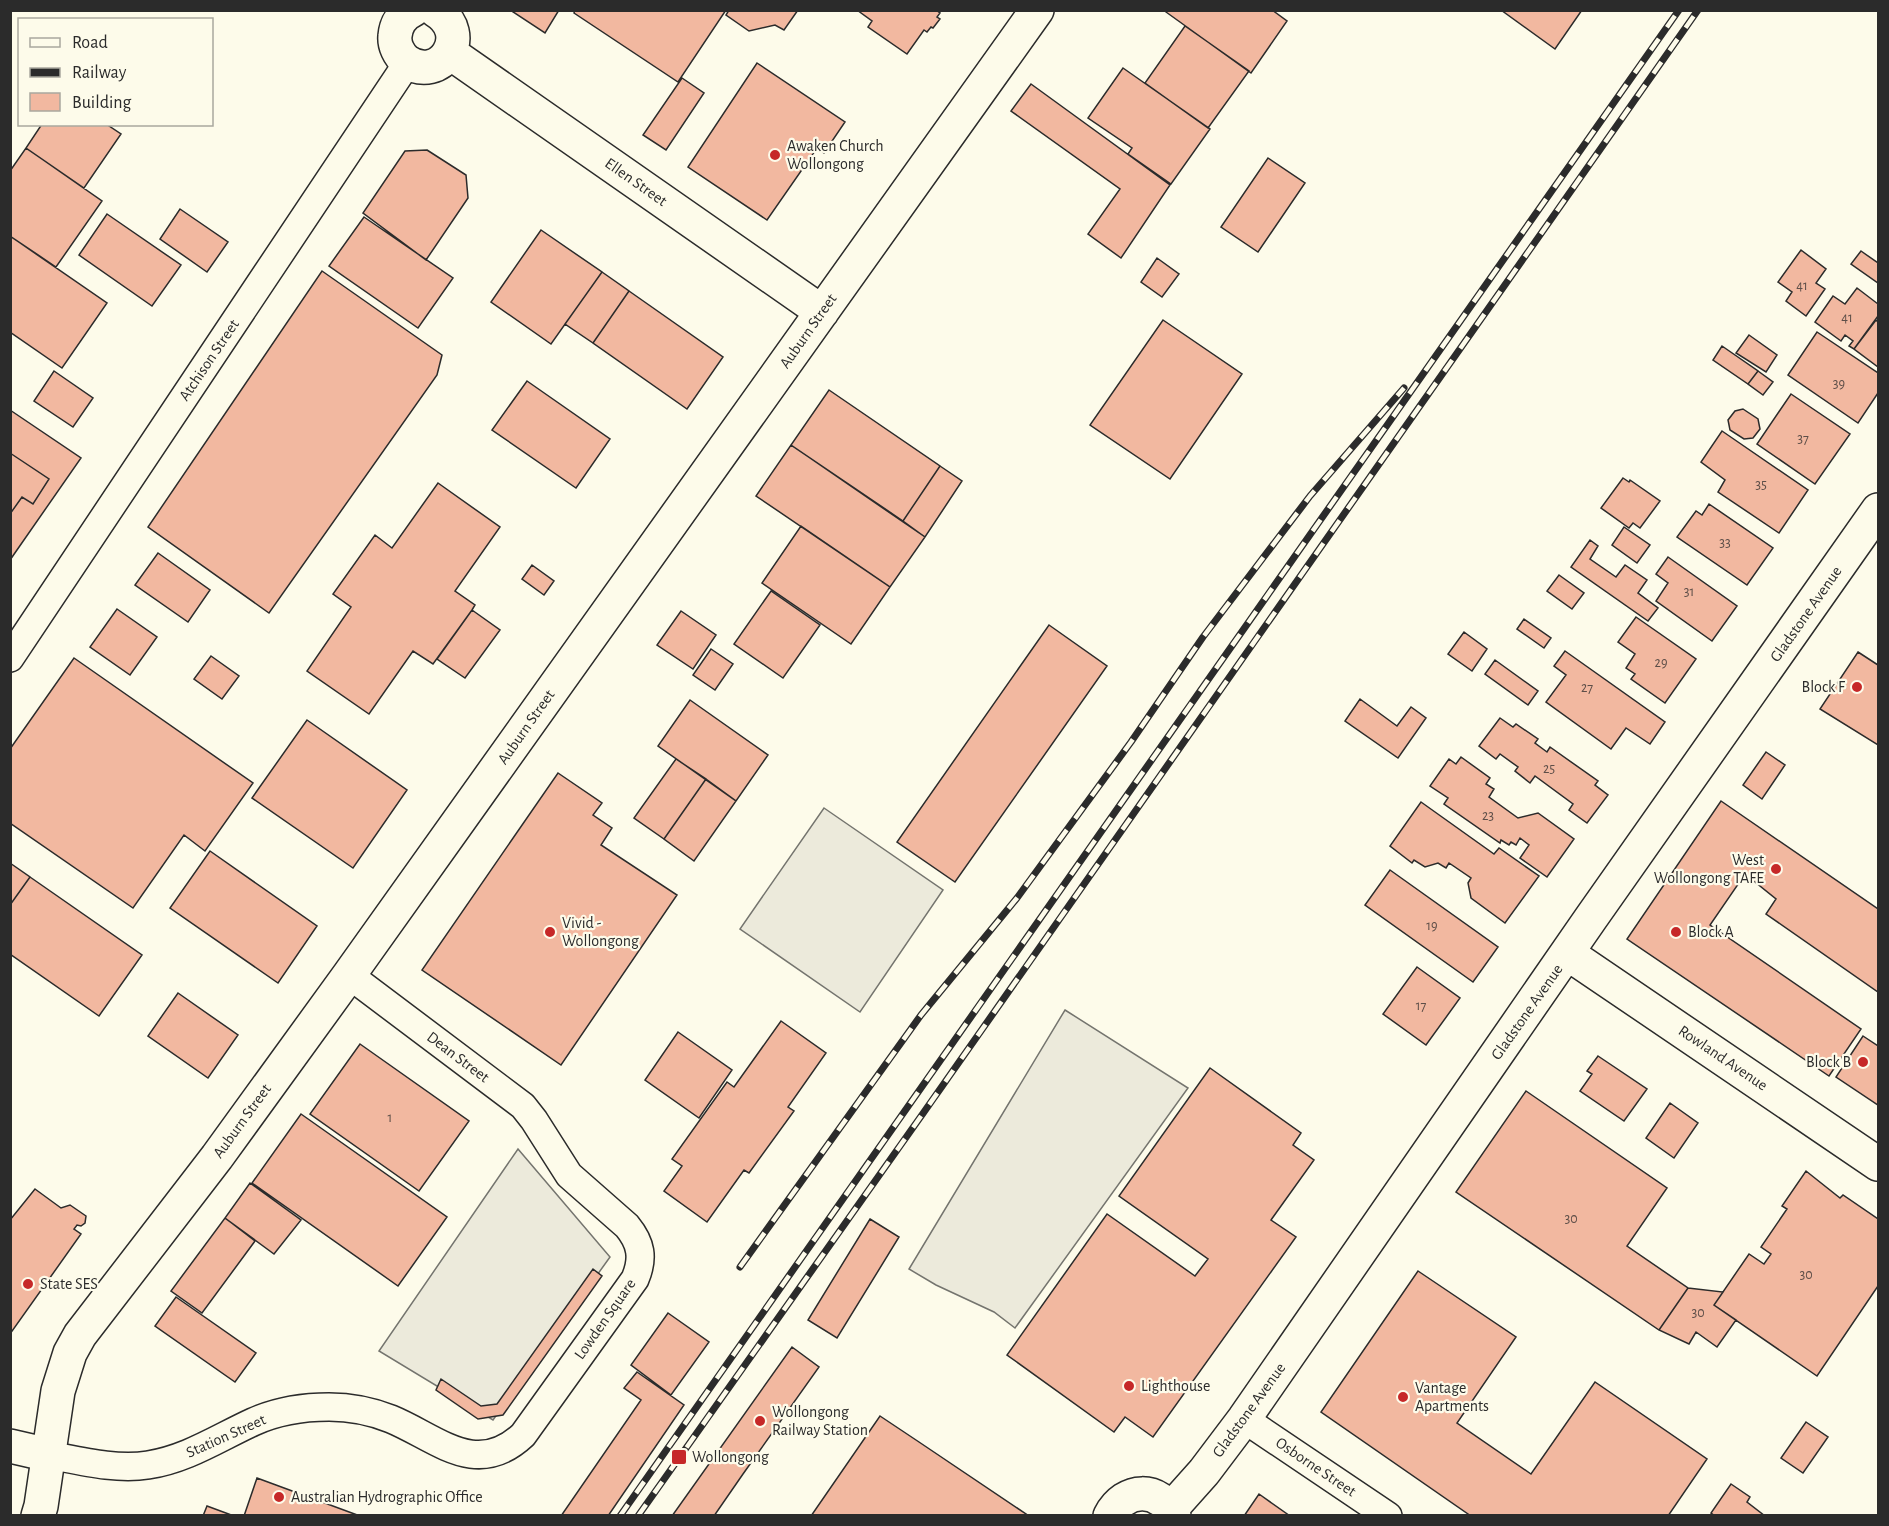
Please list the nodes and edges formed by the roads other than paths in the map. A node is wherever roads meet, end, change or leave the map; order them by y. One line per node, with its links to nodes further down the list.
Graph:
1 (1037, 10): 5 (street, Auburn Street)
2 (421, 12): 3 (street); 4 (street)
3 (449, 52): 4 (street); 5 (street, Ellen Street)
4 (408, 62): 7 (street, Atchison Street)
5 (822, 312): 9 (street, Auburn Street)
6 (1878, 510): 8 (street, Gladstone Avenue)
7 (10, 658)
8 (1568, 952): 11 (street, Rowland Avenue); 12 (street, Gladstone Avenue)
9 (350, 975): 10 (street, Dean Street); 15 (street, Auburn Street)
10 (553, 1152): 14 (street, Lowden Square)
11 (1878, 1164)
12 (1244, 1419): 16 (street, Gladstone Avenue); 19 (street, Osborne Street)
13 (10, 1446): 15 (street)
14 (458, 1451): 15 (street, Station Street)
15 (49, 1455): 17 (street)
16 (1172, 1512): 18 (street)
17 (38, 1515)
18 (1110, 1515)
19 (1388, 1515)

